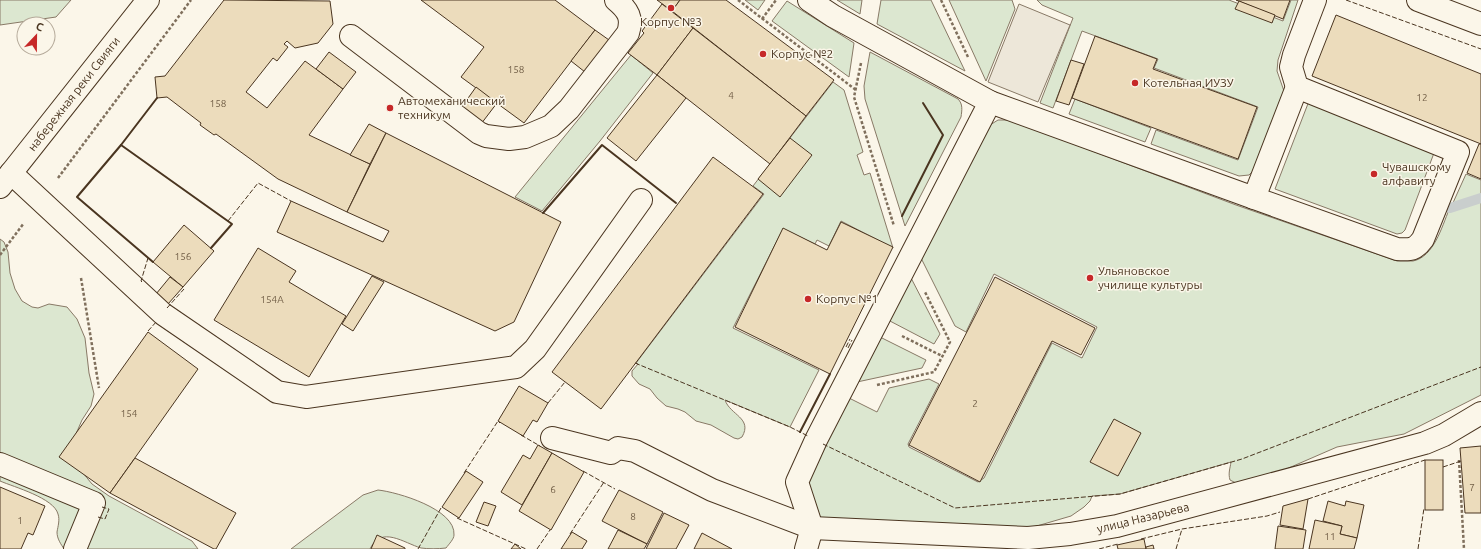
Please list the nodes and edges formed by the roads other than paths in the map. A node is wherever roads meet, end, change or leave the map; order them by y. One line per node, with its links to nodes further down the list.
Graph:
1 (132, 0): 8 (street)
2 (148, 0): 8 (street, набережная реки Свияги)
3 (616, 0): 9 (street)
4 (809, 0): 11 (street)
5 (1315, 0): 10 (street)
6 (1418, 0): 7 (street)
7 (1481, 24)
8 (121, 34): 12 (street, набережная реки Свияги)
9 (351, 36)
10 (1297, 87): 13 (street); 13 (street)
11 (990, 102): 13 (street); 18 (street)
12 (5, 180): 14 (street)
13 (1254, 198)
14 (641, 200)
15 (1481, 413): 18 (street, улица Назарьева)
16 (552, 438): 18 (street, улица Назарьева)
17 (0, 464): 19 (street)
18 (812, 528): 20 (street)
19 (75, 549)
20 (806, 549)

